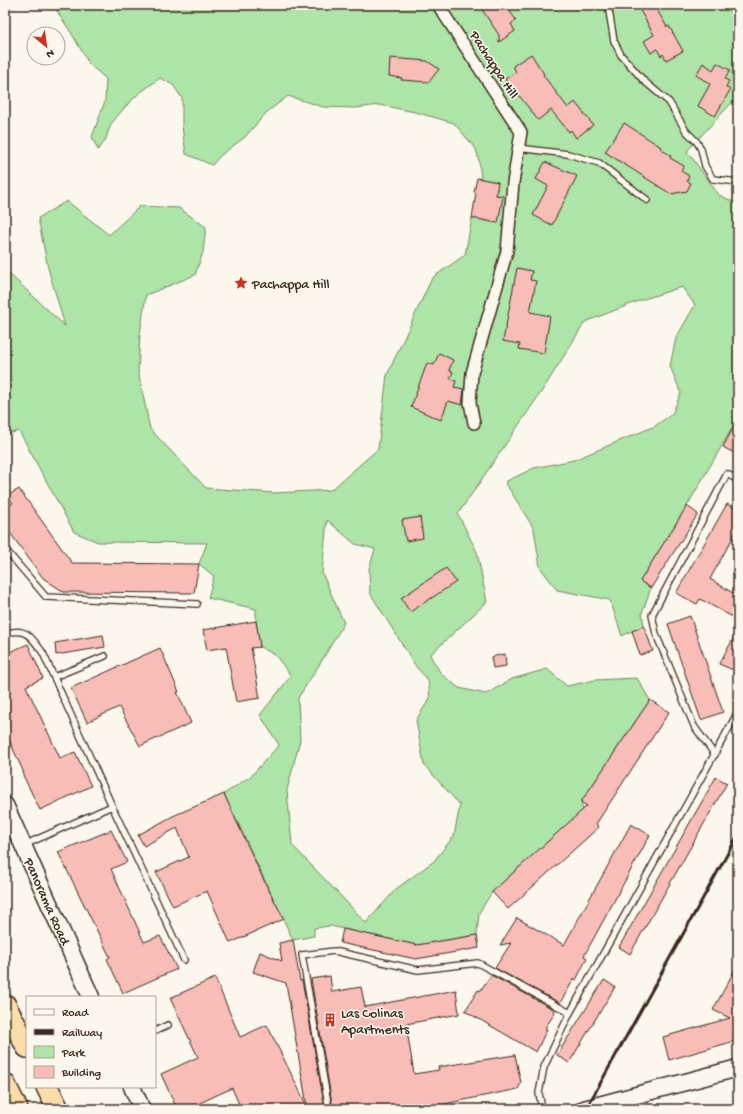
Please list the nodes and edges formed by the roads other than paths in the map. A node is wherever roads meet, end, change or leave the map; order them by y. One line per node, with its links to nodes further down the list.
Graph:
1 (438, 5): 3 (street, Pachappa Hill)
2 (608, 5): 4 (lane)
3 (518, 148): 5 (lane); 6 (street, Pachappa Hill)
4 (738, 182)
5 (647, 200)
6 (474, 423)
7 (738, 480): 14 (lane)
8 (5, 549): 9 (lane)
9 (197, 604)
10 (5, 634): 12 (lane)
11 (105, 656): 12 (lane)
12 (54, 677): 16 (lane)
13 (738, 712): 14 (lane)
14 (715, 754): 21 (lane)
15 (5, 805): 17 (street, Panorama Road)
16 (112, 806): 17 (lane); 18 (lane)
17 (24, 846): 19 (street, Panorama Road)
18 (184, 960)
19 (91, 996)
20 (5, 1005): 24 (highway)
21 (570, 1013): 32 (lane); 33 (lane)
22 (168, 1025): 23 (lane)
23 (156, 1031)
24 (26, 1045)
25 (738, 1068): 34 (street)
26 (5, 1085): 29 (highway)
27 (48, 1088): 30 (highway)
28 (132, 1088): 31 (street)
29 (17, 1109)
30 (58, 1109)
31 (142, 1109)
32 (329, 1109)
33 (542, 1109)
34 (584, 1109)

